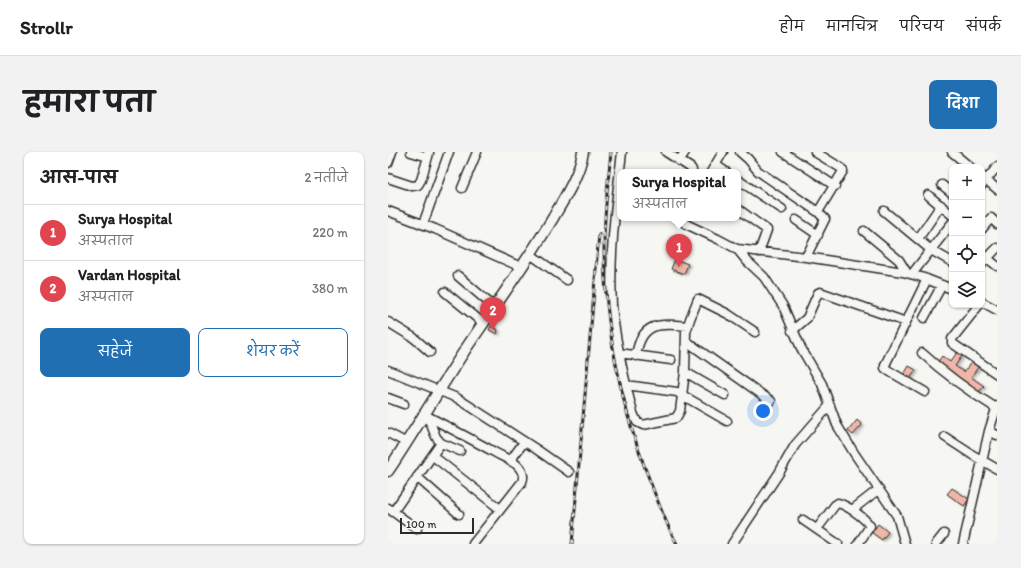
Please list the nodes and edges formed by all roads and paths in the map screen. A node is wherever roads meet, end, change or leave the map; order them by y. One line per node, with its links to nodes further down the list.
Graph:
1 (392, 152): 16 (street)
2 (411, 152): 14 (street)
3 (448, 152): 42 (street)
4 (477, 152): 28 (street)
5 (583, 152): 53 (main road)
6 (622, 152): 20 (street)
7 (666, 152): 15 (street)
8 (684, 152): 15 (street)
9 (724, 152): 19 (street)
10 (740, 152): 38 (street)
11 (783, 152): 27 (street)
12 (814, 152): 27 (street)
13 (952, 152): 17 (street)
14 (429, 154): 22 (street)
15 (679, 161): 21 (street)
16 (388, 163)
17 (966, 164)
18 (997, 167): 23 (street)
19 (714, 168)
20 (621, 169)
21 (692, 169)
22 (388, 178)
23 (985, 179)
24 (741, 182): 34 (street)
25 (985, 182): 29 (street)
26 (942, 185): 30 (street)
27 (835, 186): 38 (street)
28 (462, 188)
29 (997, 189)
30 (949, 191)
31 (928, 195): 33 (street)
32 (617, 199): 80 (street)
33 (941, 205): 39 (street); 48 (street)
34 (782, 209)
35 (388, 211): 42 (street)
36 (741, 211): 52 (street)
37 (884, 211): 48 (street)
38 (818, 212): 47 (street)
39 (949, 212)
40 (796, 220): 47 (street)
41 (682, 221): 50 (street)
42 (423, 224): 59 (street)
43 (997, 224): 44 (street)
44 (985, 225)
45 (949, 227): 51 (street)
46 (864, 231): 60 (street)
47 (818, 235): 54 (street)
48 (918, 239): 51 (street)
49 (997, 248): 55 (street)
50 (737, 249): 52 (street); 76 (street)
51 (931, 250): 56 (street); 60 (street)
52 (759, 252): 54 (street)
53 (530, 254): 59 (main road); 63 (street)
54 (806, 257): 60 (street)
55 (985, 258)
56 (949, 260)
57 (985, 260): 58 (street)
58 (997, 266)
59 (521, 267): 68 (main road)
60 (909, 274): 62 (street)
61 (458, 276): 68 (street)
62 (927, 279): 64 (street); 73 (street)
63 (567, 280)
64 (942, 285): 65 (street); 71 (street)
65 (949, 288)
66 (445, 292): 74 (street)
67 (985, 304): 70 (street)
68 (494, 307): 74 (main road)
69 (977, 308): 86 (street)
70 (997, 310)
71 (924, 318)
72 (388, 322): 79 (street)
73 (906, 322): 76 (street); 89 (street)
74 (483, 324): 88 (main road)
75 (688, 326): 77 (street); 78 (street); 82 (street)
76 (792, 330): 95 (street)
77 (755, 332)
78 (686, 341): 85 (street); 93 (street)
79 (430, 352)
80 (619, 353): 82 (street); 87 (street)
81 (922, 353): 96 (street)
82 (636, 356): 83 (street)
83 (671, 360)
84 (388, 372): 88 (street)
85 (685, 372): 90 (street); 91 (street)
86 (997, 374)
87 (626, 384): 90 (street); 90 (street)
88 (439, 390): 97 (main road); 103 (street)
89 (926, 392)
90 (681, 394): 98 (street)
91 (725, 395)
92 (388, 398): 94 (street)
93 (771, 401)
94 (404, 404)
95 (830, 405): 114 (street); 125 (street)
96 (996, 409): 99 (street)
97 (426, 414): 104 (main road); 105 (street); 108 (street)
98 (726, 421)
99 (989, 431): 101 (street); 109 (street)
100 (388, 433): 104 (street)
101 (997, 435)
102 (945, 437): 109 (street)
103 (524, 442): 108 (street); 112 (street)
104 (407, 443): 111 (main road)
105 (441, 443): 106 (street); 107 (street)
106 (460, 451)
107 (433, 456): 113 (street); 115 (street)
108 (510, 461): 115 (street)
109 (983, 461): 110 (street); 129 (street)
110 (997, 469)
111 (388, 471)
112 (569, 472)
113 (417, 477): 116 (street); 118 (street)
114 (879, 489): 117 (street); 127 (street)
115 (500, 509): 124 (street)
116 (391, 510): 120 (street)
117 (852, 510): 121 (street); 126 (street)
118 (459, 514)
119 (803, 520): 121 (street)
120 (417, 529)
121 (817, 530): 123 (street)
122 (944, 534): 128 (street)
123 (835, 543)
124 (473, 544)
125 (732, 544)
126 (858, 544)
127 (905, 544)
128 (936, 544)
129 (963, 544)

